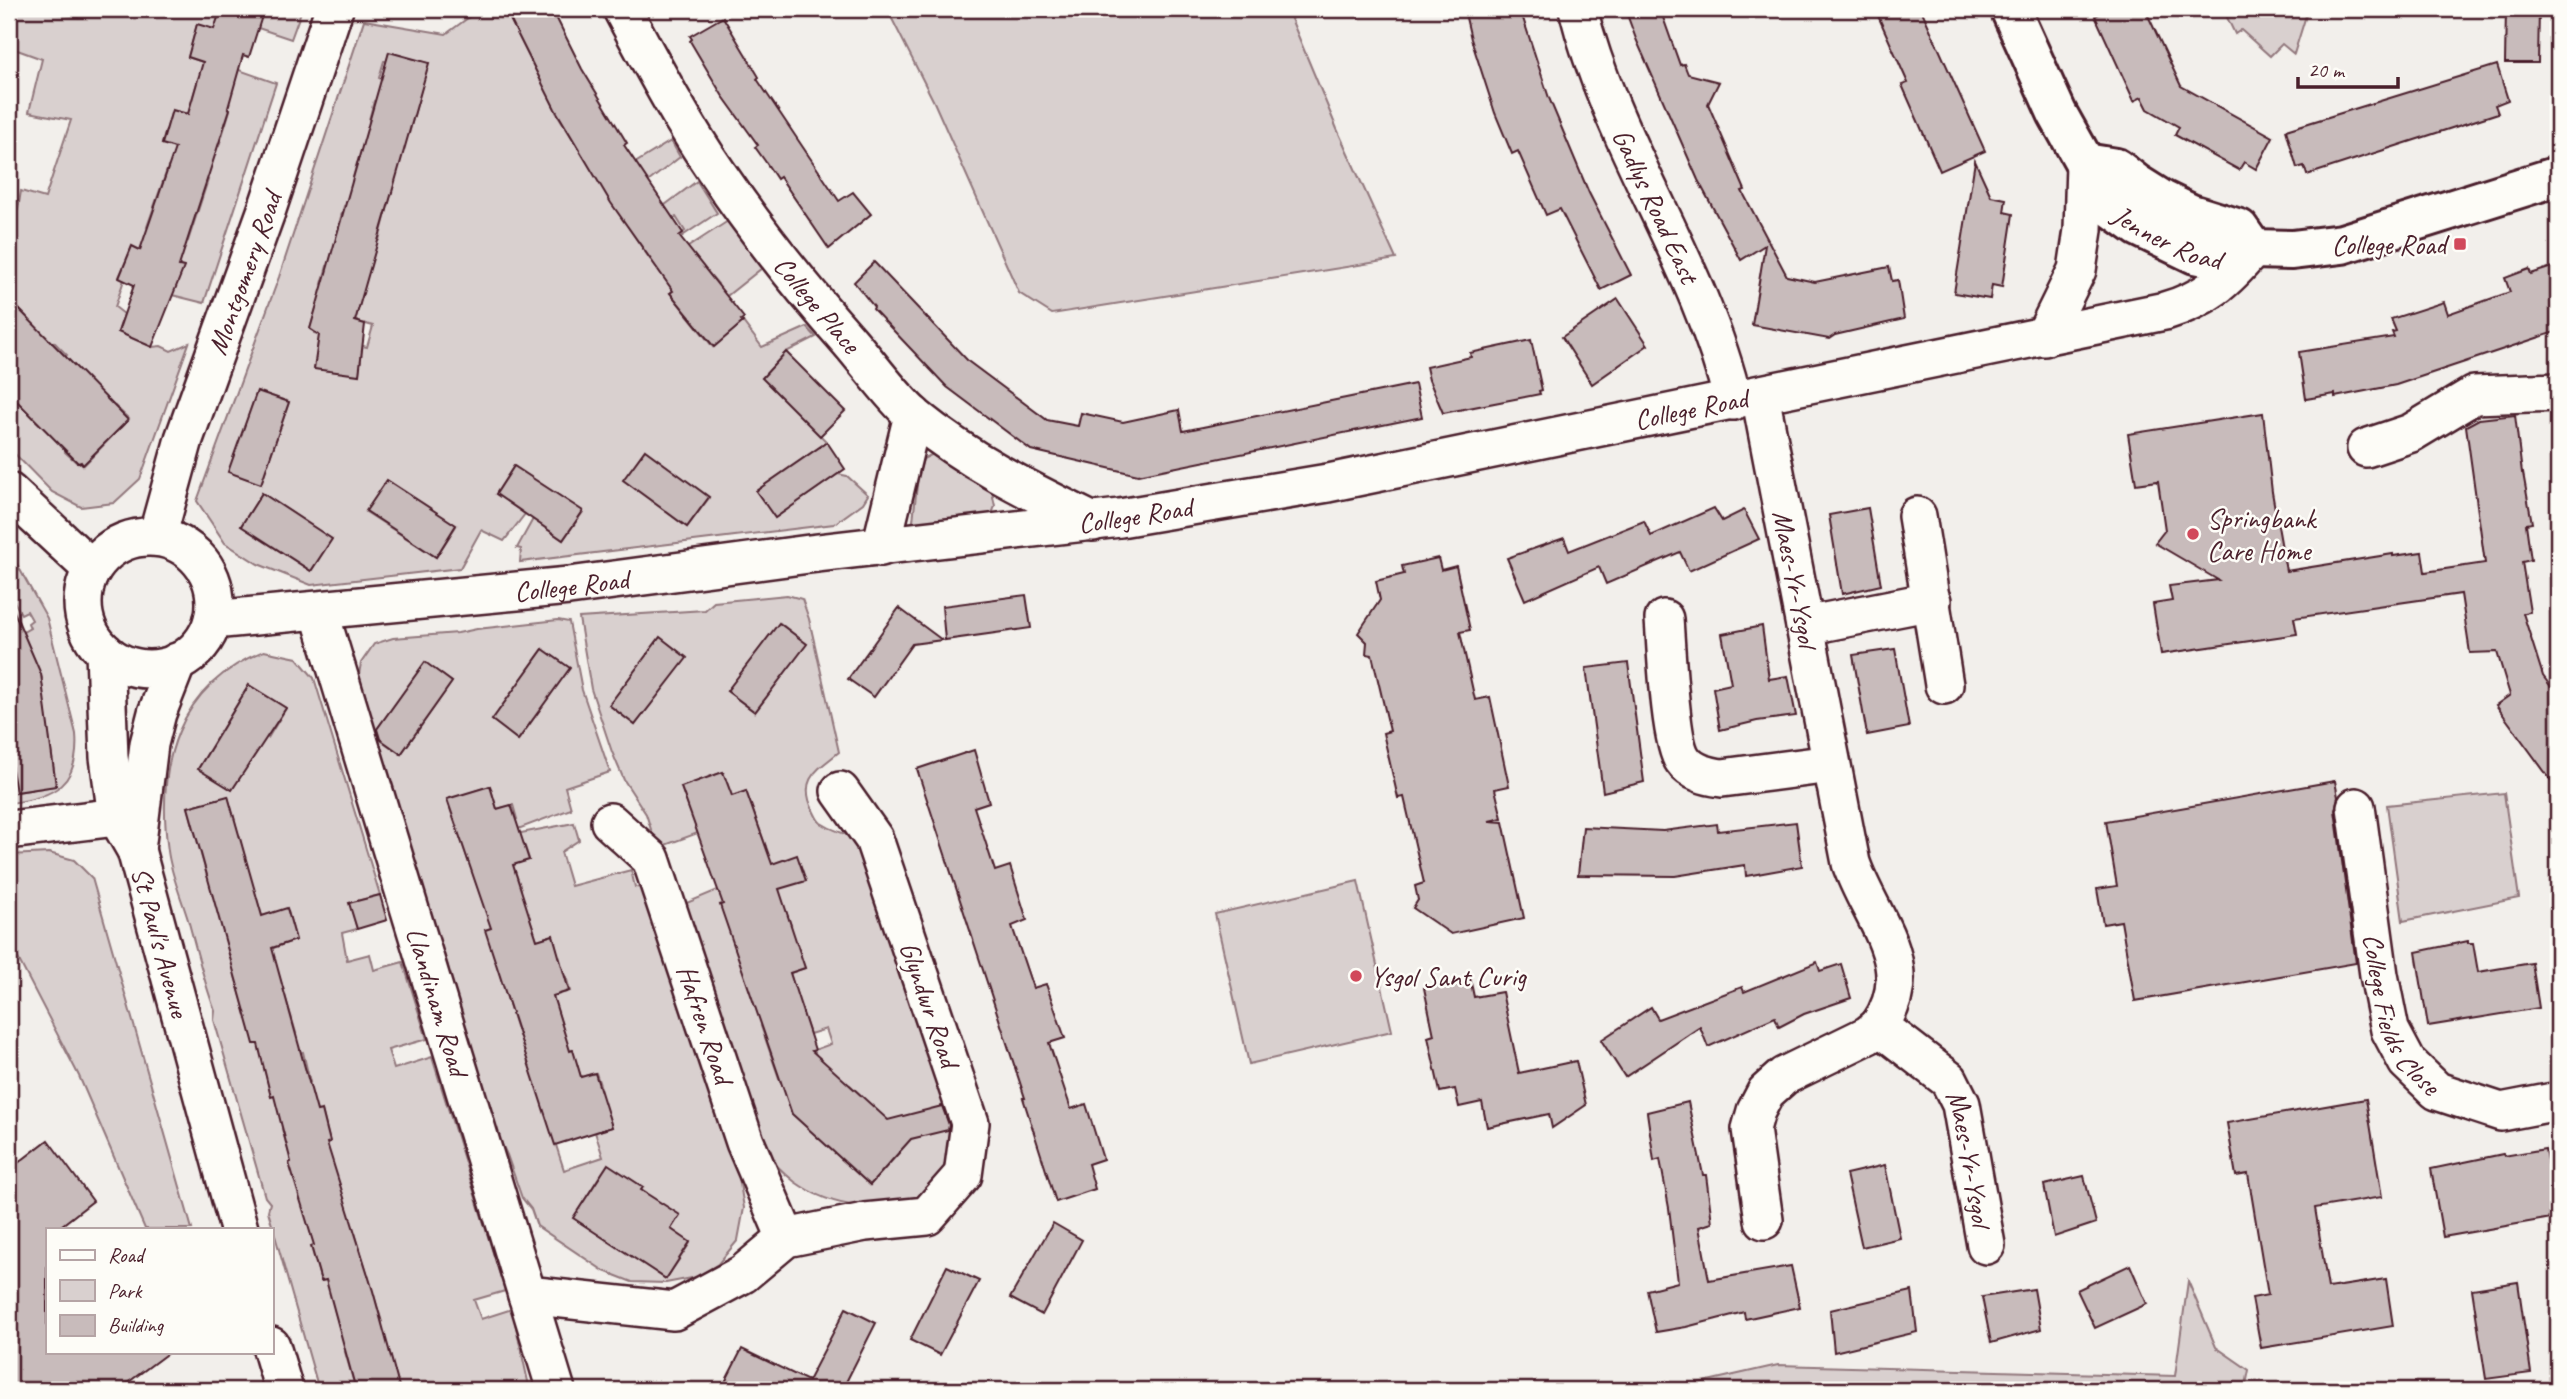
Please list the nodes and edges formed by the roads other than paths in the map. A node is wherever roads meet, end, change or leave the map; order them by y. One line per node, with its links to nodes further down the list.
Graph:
1 (334, 9): 16 (street, Montgomery Road)
2 (622, 9): 11 (street, College Place)
3 (1578, 9): 9 (street, Gadlys Road East)
4 (2010, 9): 5 (main road)
5 (2085, 163): 7 (main road, Jenner Road); 8 (street)
6 (2558, 176): 7 (main road)
7 (2253, 249): 8 (street, College Road)
8 (2044, 337): 9 (street, College Road)
9 (1747, 398): 15 (street, College Road); 23 (street, Maes-Yr-Ysgol)
10 (2557, 400): 12 (street)
11 (913, 415): 15 (street, College Place); 17 (street)
12 (2366, 448)
13 (9, 492): 18 (street)
14 (1917, 516): 19 (street)
15 (1093, 522): 17 (street, College Road)
16 (157, 537): 18 (street); 22 (street)
17 (881, 547): 20 (street, College Road)
18 (92, 569): 24 (street)
19 (1932, 601): 23 (street); 26 (street)
20 (319, 611): 22 (street, College Road); 40 (street, Llandinam Road)
21 (1664, 618): 27 (street)
22 (213, 620): 25 (street)
23 (1805, 626): 27 (street, Maes-Yr-Ysgol)
24 (105, 652): 25 (street); 30 (street, St Paul's Avenue)
25 (177, 663): 33 (street)
26 (1944, 685)
27 (1831, 764): 34 (street, Maes-Yr-Ysgol)
28 (840, 791): 38 (street, Glyndwr Road)
29 (2356, 807): 35 (street, College Fields Close)
30 (117, 817): 32 (street); 33 (street, St Paul's Avenue)
31 (610, 822): 38 (street, Hafren Road)
32 (9, 830)
33 (136, 850): 37 (street, St Paul's Avenue)
34 (1879, 1026): 36 (street); 39 (street, Maes-Yr-Ysgol)
35 (2558, 1101)
36 (1765, 1220)
37 (239, 1228)
38 (786, 1238): 40 (street)
39 (1986, 1245)
40 (527, 1295): 43 (street, Llandinam Road)
41 (273, 1353): 42 (street)
42 (284, 1390)
43 (556, 1390)

